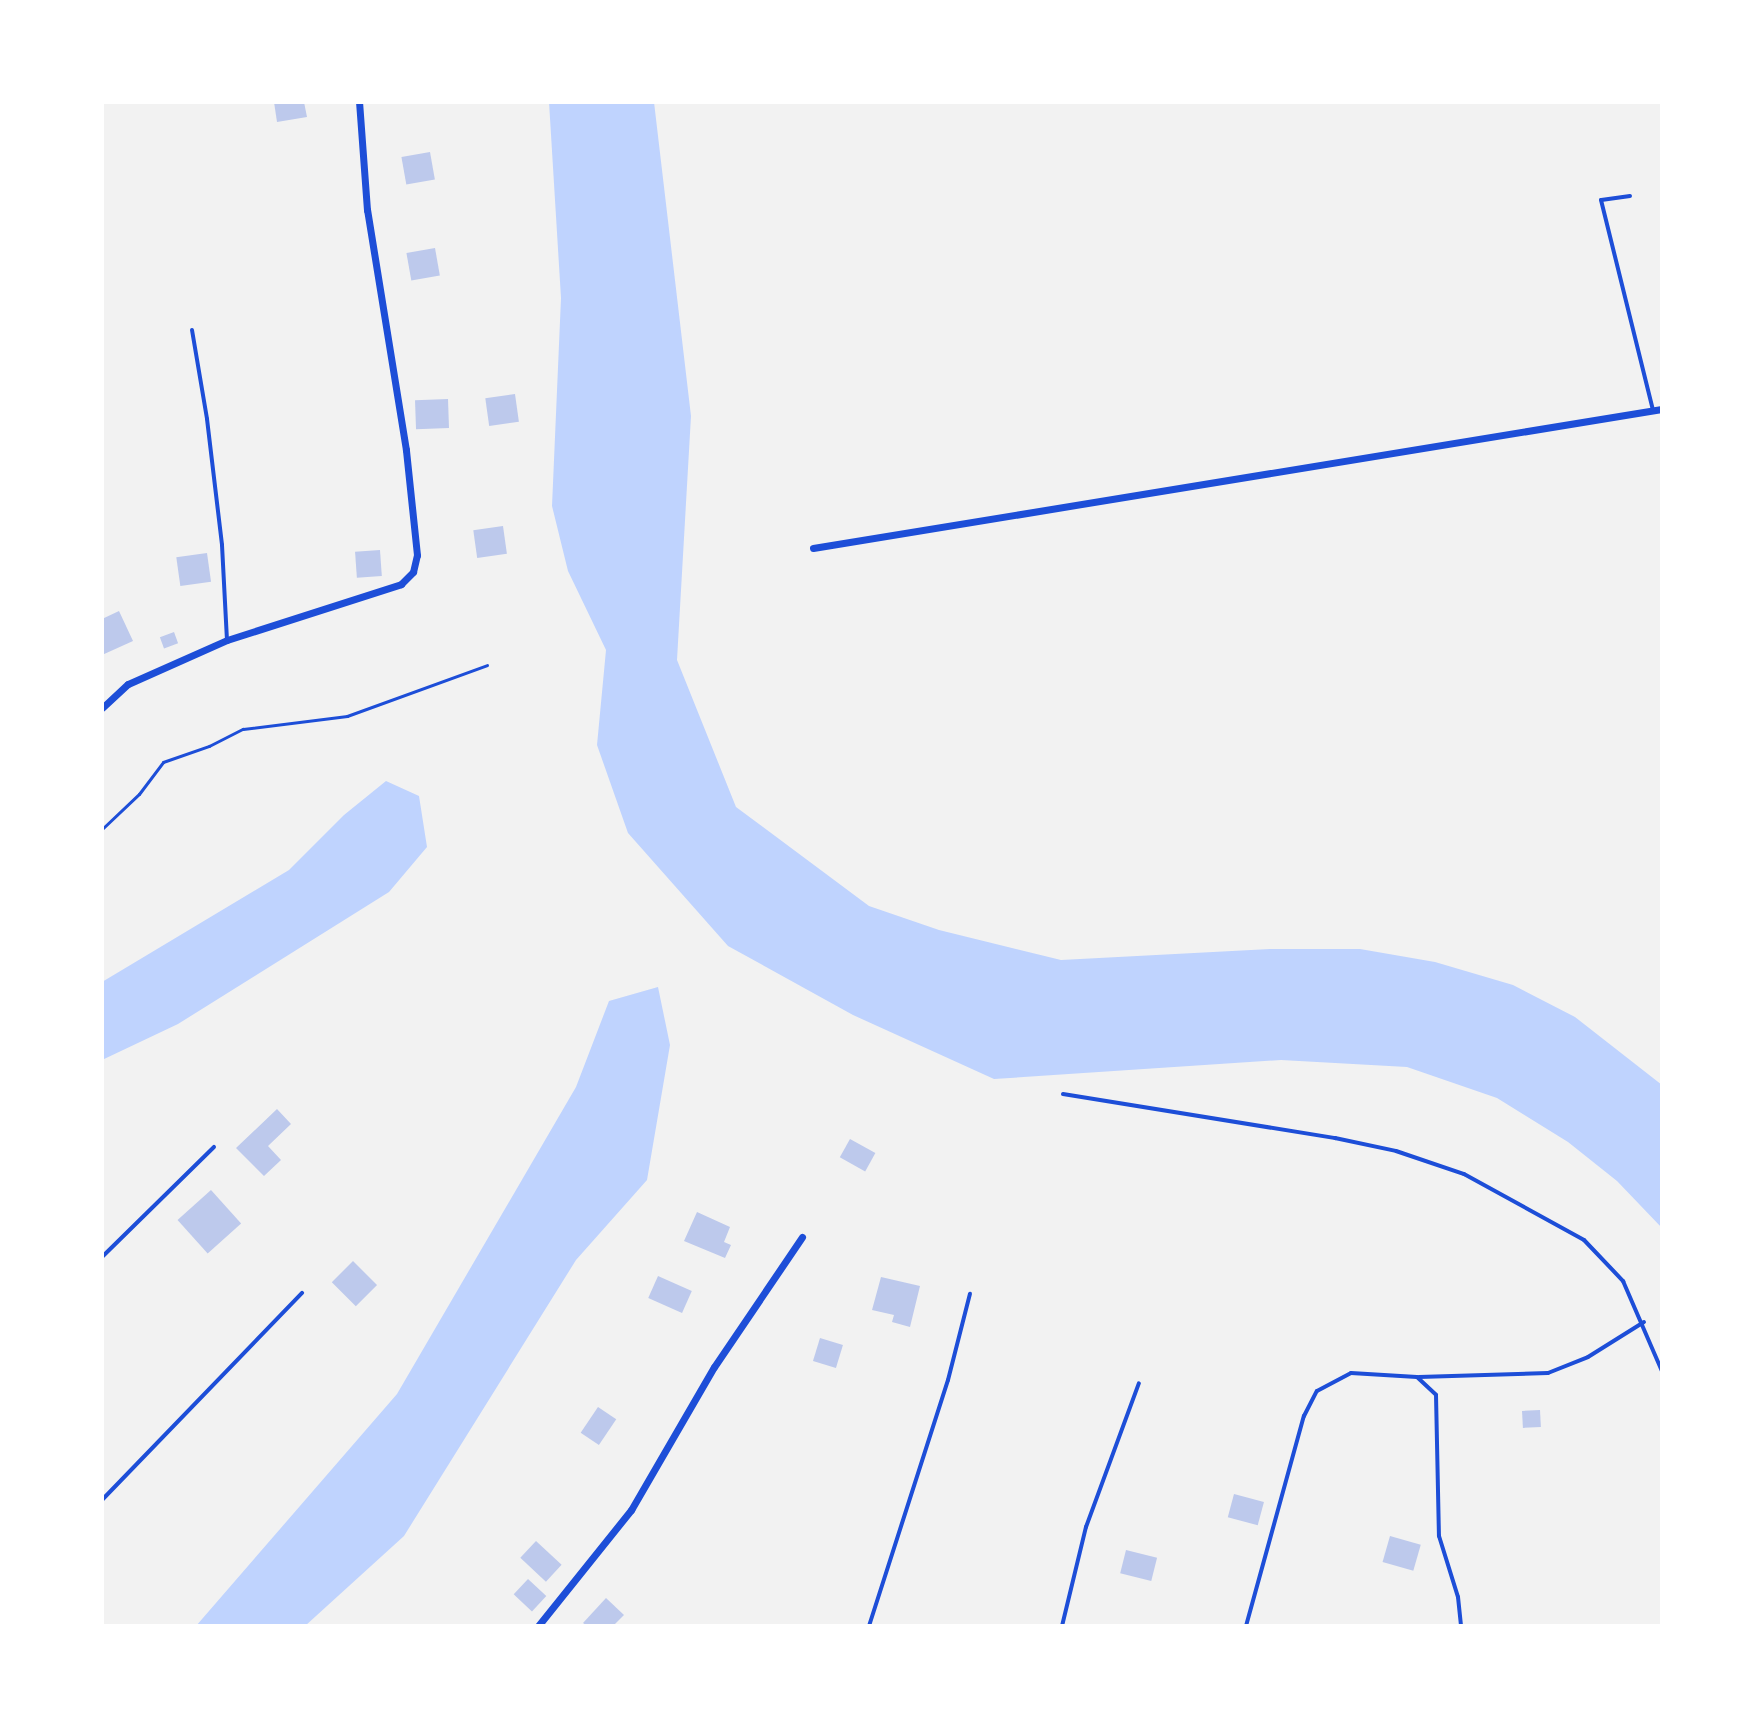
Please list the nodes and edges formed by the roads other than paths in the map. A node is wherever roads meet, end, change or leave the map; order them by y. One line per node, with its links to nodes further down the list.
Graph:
1 (359, 102): 6 (street)
2 (1630, 196): 4 (lane)
3 (192, 330): 6 (lane)
4 (1658, 409): 5 (street)
5 (813, 548)
6 (227, 640): 7 (street)
7 (102, 708)
8 (1063, 1094): 14 (lane)
9 (214, 1147): 11 (lane)
10 (802, 1237): 19 (street)
11 (102, 1257)
12 (302, 1293): 18 (lane)
13 (970, 1294): 22 (lane)
14 (1644, 1322): 15 (lane); 16 (lane)
15 (1662, 1371)
16 (1417, 1377): 24 (lane); 25 (lane)
17 (1139, 1383): 23 (lane)
18 (102, 1500)
19 (538, 1626)
20 (741, 1626): 21 (lane)
21 (775, 1626)
22 (869, 1626)
23 (1062, 1626)
24 (1246, 1626)
25 (1461, 1626)

